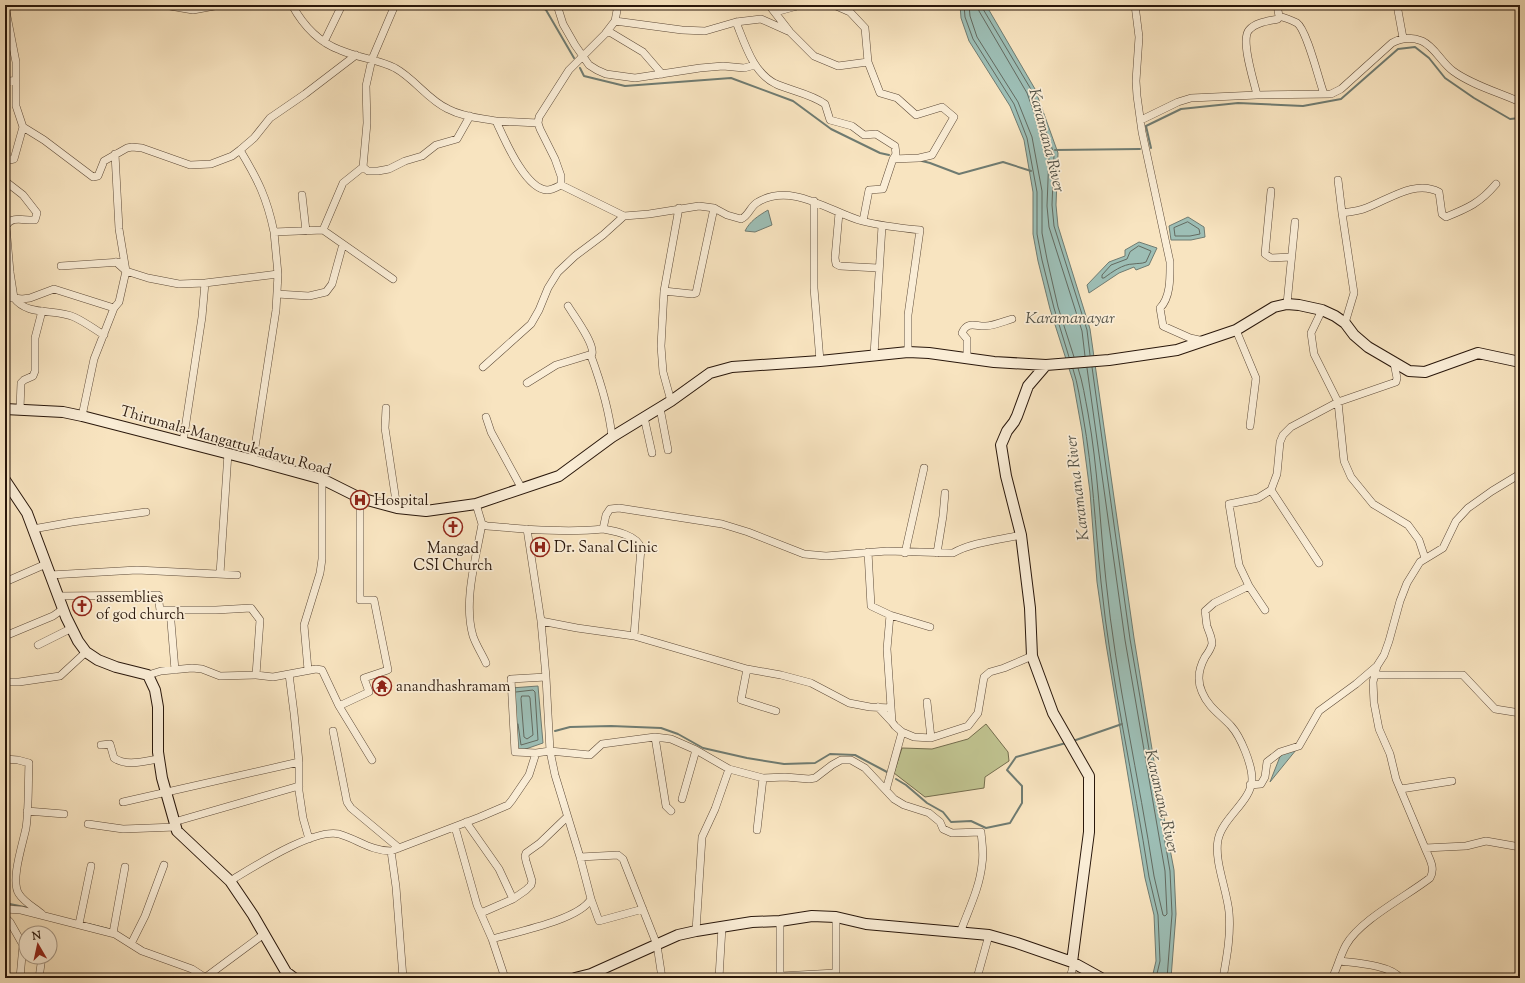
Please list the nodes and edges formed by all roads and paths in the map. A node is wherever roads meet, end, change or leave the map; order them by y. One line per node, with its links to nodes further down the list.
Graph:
1 (164, 5): 2 (street)
2 (220, 5)
3 (292, 5): 22 (street)
4 (342, 5): 22 (street)
5 (395, 5): 25 (street)
6 (557, 5): 24 (street)
7 (618, 5): 17 (street)
8 (769, 5): 20 (street)
9 (801, 5): 15 (street)
10 (834, 5): 26 (street)
11 (1134, 5): 35 (street)
12 (1277, 5): 16 (street)
13 (1397, 5): 21 (street)
14 (5, 6): 29 (street)
15 (777, 8): 20 (street)
16 (1279, 16): 31 (street); 32 (street)
17 (615, 22): 18 (street); 19 (street)
18 (736, 22): 20 (street); 27 (street)
19 (608, 31): 24 (street); 28 (street)
20 (790, 32): 26 (street)
21 (1403, 38): 32 (street); 33 (street)
22 (324, 42): 23 (street)
23 (356, 55): 25 (street); 39 (street)
24 (584, 56): 28 (street); 37 (street)
25 (372, 59): 34 (street); 43 (street)
26 (868, 62): 41 (street)
27 (755, 65): 28 (street); 41 (street)
28 (662, 74)
29 (16, 80): 30 (street); 38 (street)
30 (5, 82)
31 (1257, 94): 32 (street); 35 (street)
32 (1324, 94)
33 (1520, 102)
34 (470, 116): 36 (street); 43 (street)
35 (1141, 120): 84 (street)
36 (496, 121): 37 (street); 47 (street)
37 (538, 123): 47 (street)
38 (23, 127): 40 (street); 42 (street)
39 (240, 150): 40 (street); 61 (street)
40 (115, 154): 64 (street)
41 (893, 159): 56 (street)
42 (5, 161)
43 (363, 167): 59 (street)
44 (1338, 180): 54 (street)
45 (5, 181): 74 (street)
46 (1496, 184): 54 (street)
47 (561, 185): 55 (street)
48 (1271, 191): 63 (street)
49 (302, 195): 60 (street)
50 (814, 201): 52 (street); 53 (street); 89 (street)
51 (679, 208): 52 (street); 55 (street); 71 (street)
52 (714, 208): 71 (street)
53 (839, 213): 56 (street); 66 (street)
54 (1342, 213): 81 (street)
55 (624, 216): 93 (street)
56 (863, 221): 58 (street)
57 (1294, 222): 63 (street)
58 (882, 226): 66 (street); 85 (street)
59 (323, 230): 60 (street); 62 (street)
60 (306, 231): 61 (street)
61 (274, 232): 68 (street)
62 (343, 244): 69 (street); 72 (street)
63 (1291, 257): 75 (street)
64 (120, 262): 65 (street); 67 (street)
65 (61, 266)
66 (878, 268): 86 (street)
67 (126, 271): 70 (street); 77 (street)
68 (278, 274): 70 (street); 72 (street)
69 (393, 278)
70 (205, 283): 106 (street)
71 (664, 291): 95 (street)
72 (277, 294): 110 (street)
73 (5, 298): 74 (street)
74 (14, 298): 77 (street); 79 (street)
75 (1287, 304): 78 (street); 82 (street, Thirumala-Mangattukadavu Road)
76 (568, 306): 87 (street)
77 (114, 308): 83 (street)
78 (1322, 310): 81 (street); 96 (street)
79 (42, 311): 83 (street); 100 (street)
80 (1012, 319): 88 (street)
81 (1345, 323): 90 (street)
82 (1236, 330): 84 (street, Thirumala-Mangattukadavu Road); 104 (street)
83 (104, 335): 101 (street)
84 (1206, 341): 92 (street, Thirumala-Mangattukadavu Road)
85 (908, 352): 86 (street, Thirumala-Mangattukadavu Road); 88 (street, Thirumala-Mangattukadavu Road)
86 (874, 355): 89 (street, Thirumala-Mangattukadavu Road)
87 (591, 356): 94 (street); 105 (street)
88 (967, 358): 92 (street, Thirumala-Mangattukadavu Road)
89 (820, 361): 95 (street, Thirumala-Mangattukadavu Road)
90 (1394, 362): 91 (street); 96 (street)
91 (1520, 362)
92 (1046, 365): 126 (street)
93 (483, 368)
94 (527, 383)
95 (671, 402): 98 (street, Thirumala-Mangattukadavu Road)
96 (1338, 402): 116 (street); 130 (street)
97 (386, 408): 120 (street)
98 (660, 408): 103 (street, Thirumala-Mangattukadavu Road); 107 (street)
99 (5, 409): 100 (street, Thirumala-Mangattukadavu Road)
100 (20, 410): 101 (street, Thirumala-Mangattukadavu Road)
101 (82, 416): 106 (street, Thirumala-Mangattukadavu Road)
102 (486, 417): 115 (street)
103 (644, 418): 105 (street, Thirumala-Mangattukadavu Road); 109 (street)
104 (1250, 426)
105 (612, 437): 115 (street, Thirumala-Mangattukadavu Road)
106 (183, 442): 108 (street, Thirumala-Mangattukadavu Road)
107 (668, 450)
108 (228, 453): 110 (street, Thirumala-Mangattukadavu Road); 133 (street)
109 (652, 453)
110 (253, 460): 113 (street, Thirumala-Mangattukadavu Road)
111 (924, 468): 128 (street)
112 (1520, 474): 130 (street)
113 (322, 479): 118 (street, Thirumala-Mangattukadavu Road); 155 (street)
114 (7, 485): 124 (street)
115 (522, 489): 119 (street, Thirumala-Mangattukadavu Road)
116 (1270, 490): 131 (street); 137 (street)
117 (945, 493): 129 (street)
118 (360, 498): 120 (street, Thirumala-Mangattukadavu Road); 163 (street)
119 (476, 504): 120 (street, Thirumala-Mangattukadavu Road); 122 (street)
120 (397, 508)
121 (146, 512): 124 (street)
122 (482, 524): 125 (street); 151 (street)
123 (603, 528): 125 (street); 127 (street); 147 (street)
124 (34, 529): 132 (street)
125 (527, 530): 143 (street)
126 (1021, 535): 129 (street); 150 (street)
127 (868, 552): 128 (street); 142 (street)
128 (905, 553): 129 (street)
129 (937, 553)
130 (1425, 558): 152 (street)
131 (1319, 563)
132 (46, 564): 134 (street); 136 (street)
133 (220, 574): 134 (street); 135 (street)
134 (50, 575): 138 (street)
135 (237, 575)
136 (5, 582)
137 (1249, 586): 141 (street); 184 (street)
138 (58, 596): 139 (street); 140 (street)
139 (63, 610): 145 (street); 146 (street)
140 (170, 610): 154 (street); 156 (street)
141 (1265, 610)
142 (890, 615): 144 (street); 165 (street)
143 (541, 621): 147 (street); 160 (street)
144 (930, 627)
145 (72, 628): 148 (street); 149 (street)
146 (5, 636)
147 (634, 636): 153 (street)
148 (38, 645)
149 (86, 652): 158 (street); 161 (street)
150 (1032, 656): 172 (street); 230 (street)
151 (486, 663)
152 (1377, 666): 159 (street); 184 (street)
153 (747, 669): 164 (street); 166 (street)
154 (175, 670): 156 (street); 158 (street)
155 (308, 670): 157 (street); 163 (street)
156 (256, 674): 157 (street)
157 (289, 674): 180 (street)
158 (148, 675): 178 (street)
159 (1375, 675): 167 (street); 186 (street)
160 (546, 677): 175 (street); 176 (street)
161 (5, 682)
162 (927, 702): 172 (street)
163 (339, 706): 179 (street)
164 (878, 707): 165 (street); 168 (street)
165 (891, 708): 168 (street)
166 (776, 711)
167 (1520, 713)
168 (892, 722): 170 (street)
169 (333, 731): 202 (street)
170 (902, 732): 172 (street); 187 (street)
171 (655, 737): 174 (street); 175 (street); 192 (street)
172 (931, 738)
173 (101, 745): 178 (street)
174 (696, 750): 181 (street); 189 (street)
175 (550, 751): 176 (street); 194 (street)
176 (536, 752): 195 (street)
177 (5, 759): 191 (street)
178 (158, 759): 188 (street)
179 (372, 760)
180 (299, 762): 185 (street); 188 (street)
181 (729, 769): 182 (street); 221 (street)
182 (763, 778): 187 (street); 199 (street)
183 (1452, 781): 186 (street)
184 (1250, 785): 246 (street)
185 (299, 786): 197 (street); 200 (street)
186 (1401, 789): 203 (street)
187 (886, 790): 223 (street)
188 (166, 793): 190 (street); 197 (street)
189 (682, 799)
190 (123, 802)
191 (27, 811): 193 (street); 215 (street)
192 (671, 811)
193 (64, 814)
194 (567, 817): 205 (street); 210 (street)
195 (466, 822): 198 (street); 210 (street)
196 (88, 824): 197 (street)
197 (175, 825): 209 (street)
198 (455, 827): 202 (street); 214 (street)
199 (757, 830)
200 (309, 840): 204 (street); 209 (street)
201 (1520, 847): 203 (street)
202 (399, 848): 204 (street)
203 (1425, 848): 229 (street)
204 (391, 851): 238 (street)
205 (580, 857): 211 (street); 213 (street)
206 (164, 865): 227 (street)
207 (91, 866): 219 (street)
208 (125, 867): 222 (street)
209 (230, 881): 224 (street)
210 (513, 899): 214 (street)
211 (591, 899): 213 (street); 226 (street)
212 (5, 909): 215 (street)
213 (643, 909): 228 (street)
214 (481, 914): 226 (street)
215 (44, 916): 219 (street)
216 (5, 917): 234 (street)
217 (836, 917): 218 (street); 223 (street); 233 (street)
218 (780, 922): 220 (street); 233 (street)
219 (79, 924): 222 (street)
220 (722, 927): 221 (street); 242 (street)
221 (696, 931): 228 (street)
222 (113, 933): 227 (street)
223 (960, 933): 225 (street)
224 (264, 934): 236 (street); 237 (street)
225 (989, 935): 230 (street); 243 (street)
226 (492, 939): 239 (street)
227 (131, 944): 236 (street)
228 (657, 945): 232 (street); 241 (street)
229 (1339, 961): 247 (street); 248 (street)
230 (1073, 963): 244 (street); 245 (street)
231 (41, 965): 235 (street)
232 (591, 976): 240 (street)
233 (780, 977)
234 (20, 978)
235 (39, 978)
236 (206, 978)
237 (294, 978)
238 (403, 978)
239 (504, 978)
240 (575, 978)
241 (662, 978)
242 (719, 978)
243 (977, 978)
244 (1070, 978)
245 (1101, 978)
246 (1223, 978)
247 (1334, 978)
248 (1400, 978)

